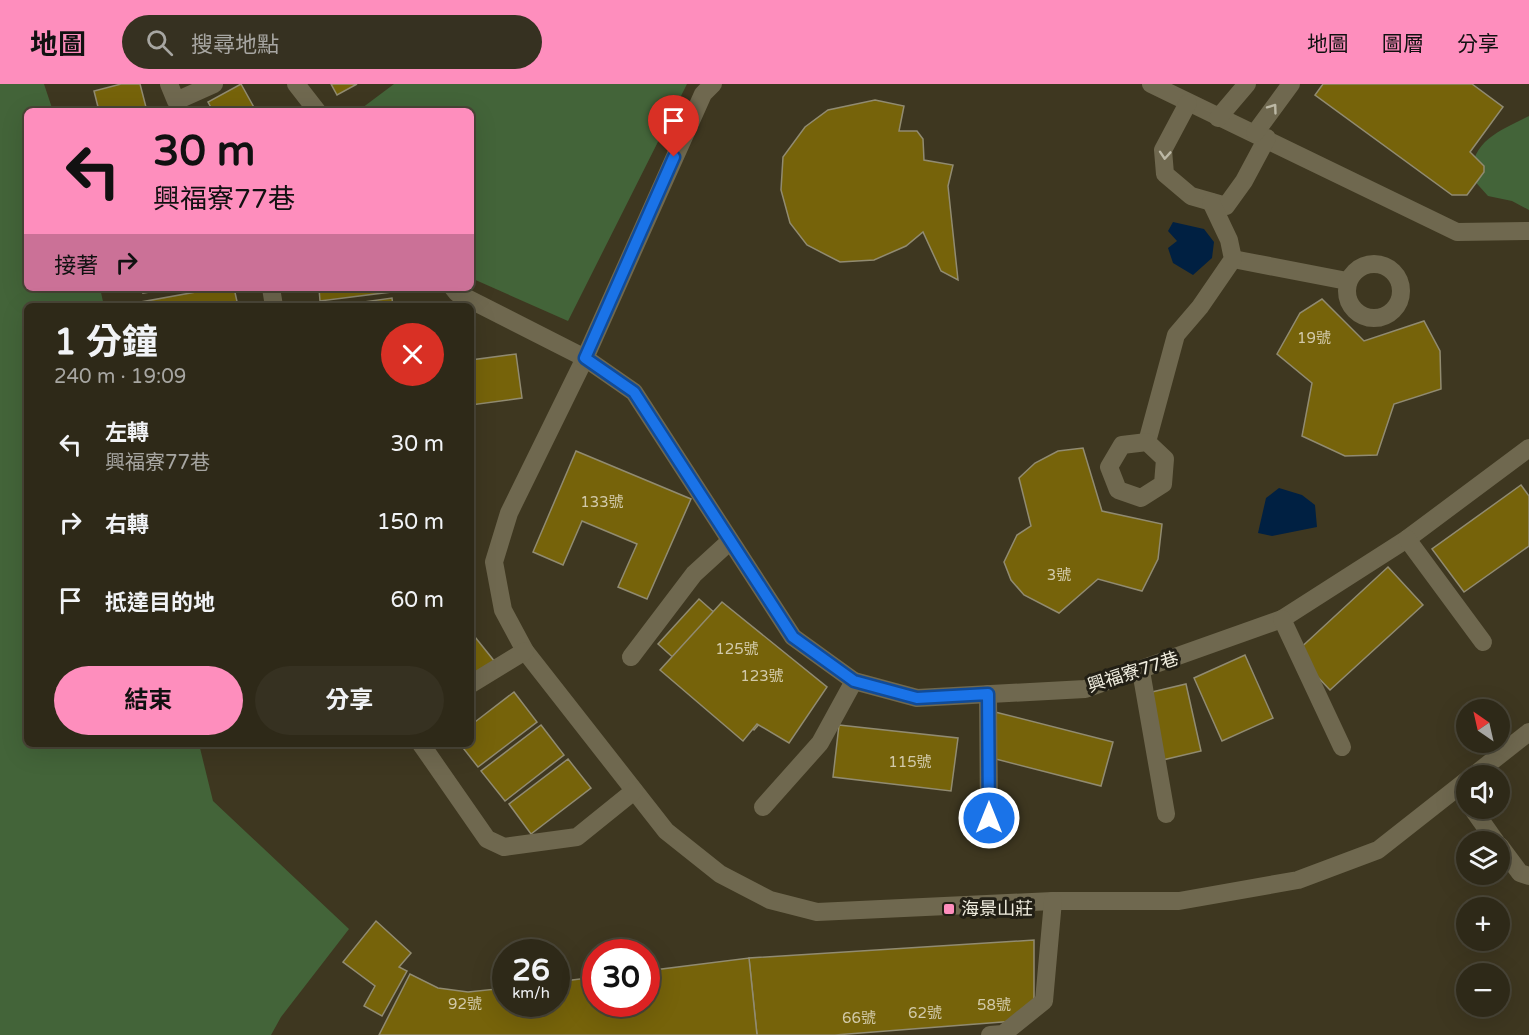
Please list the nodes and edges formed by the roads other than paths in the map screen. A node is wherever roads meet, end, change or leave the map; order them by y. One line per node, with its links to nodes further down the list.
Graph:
1 (214, 84): 7 (street)
2 (296, 84): 9 (street)
3 (713, 84): 17 (street)
4 (1151, 84): 8 (street)
5 (1246, 84): 10 (street)
6 (1291, 84): 11 (street, one-way to 6)
7 (176, 99)
8 (1188, 103): 10 (street); 12 (street, one-way to 12)
9 (315, 108)
10 (1218, 118): 11 (street)
11 (1261, 135): 12 (street); 13 (street)
12 (1211, 202): 14 (street)
13 (1529, 231)
14 (1233, 259): 15 (street); 18 (street)
15 (1347, 281)
16 (455, 291): 17 (street, 興福寮77巷)
17 (585, 358): 21 (street, 興福寮77巷); 24 (street)
18 (1147, 442)
19 (1529, 448): 20 (street, 興福寮77巷)
20 (1407, 538): 22 (street, 興福寮77巷); 23 (street)
21 (729, 542): 25 (street); 27 (street, 興福寮77巷)
22 (1282, 619): 26 (street, 興福寮77巷); 32 (street)
23 (1483, 642)
24 (525, 651): 28 (street); 34 (street)
25 (631, 657)
26 (1141, 671): 29 (street, 興福寮77巷); 37 (street)
27 (854, 681): 29 (street, 興福寮77巷); 36 (street)
28 (474, 682)
29 (988, 694): 38 (street)
30 (1529, 732): 33 (street)
31 (423, 747): 34 (street)
32 (1342, 747)
33 (1487, 765)
34 (634, 791): 41 (street)
35 (1456, 796): 41 (street)
36 (763, 807)
37 (1166, 814)
38 (989, 818)
39 (1510, 860): 40 (street)
40 (1529, 876)
41 (1053, 901): 42 (street)
42 (990, 1035)

